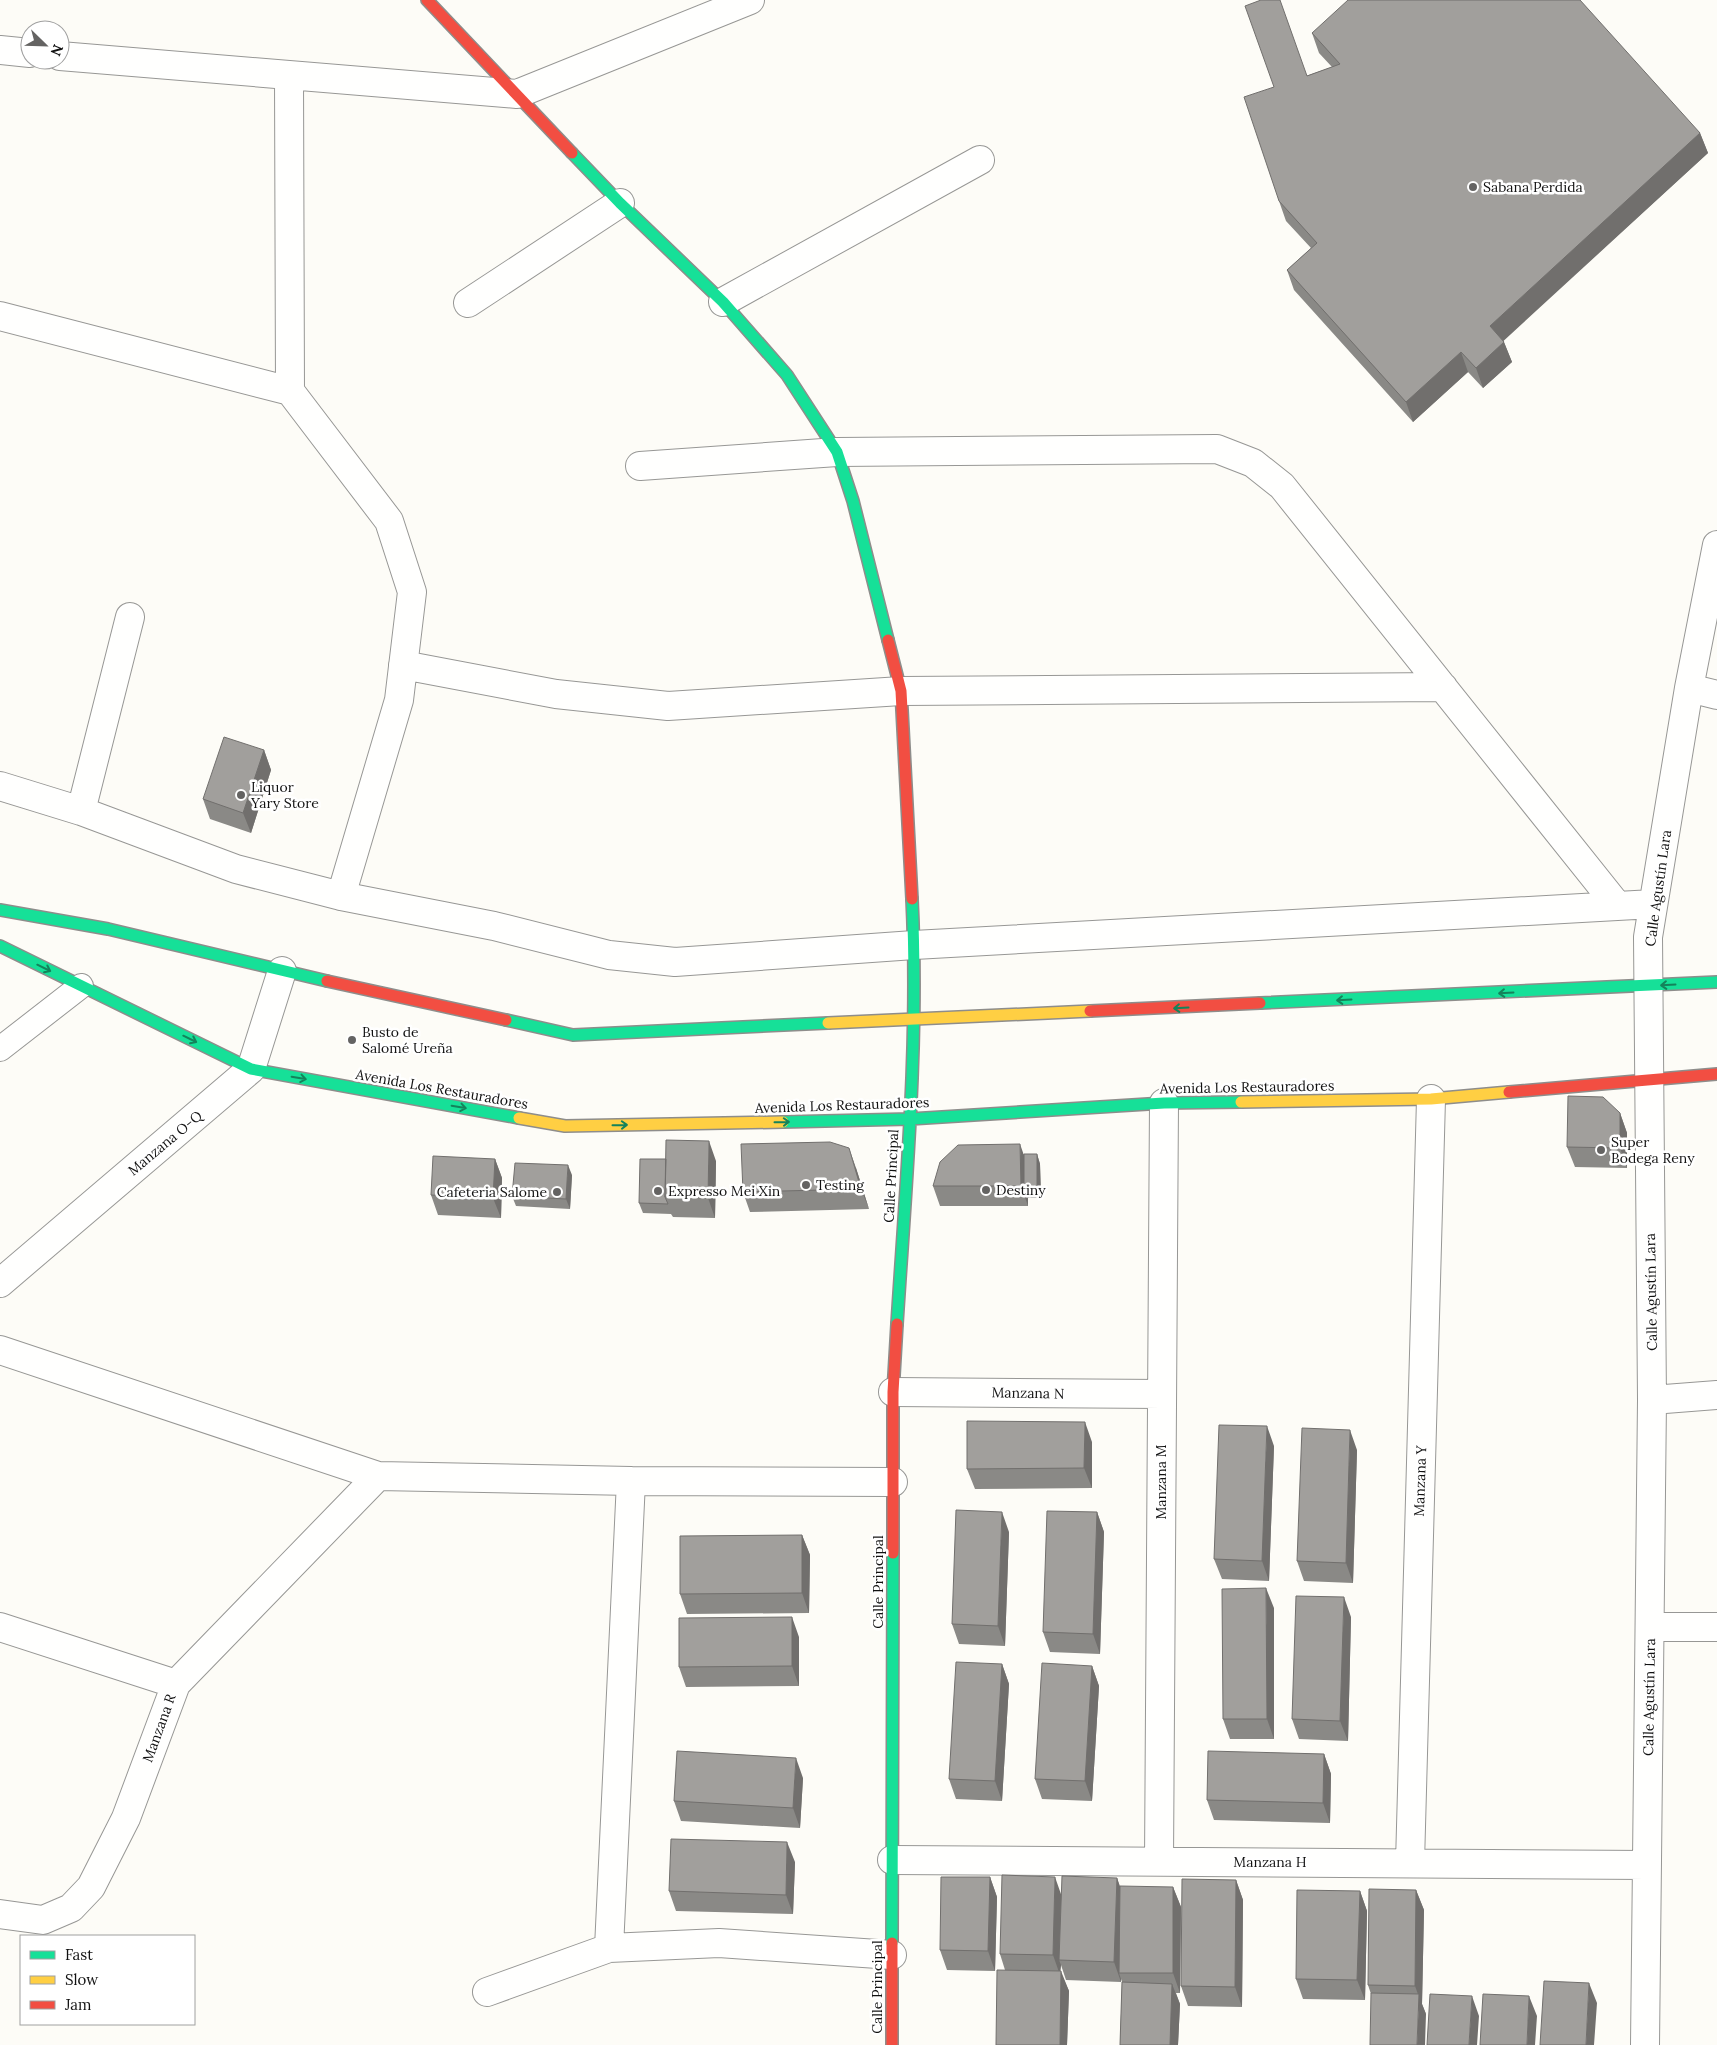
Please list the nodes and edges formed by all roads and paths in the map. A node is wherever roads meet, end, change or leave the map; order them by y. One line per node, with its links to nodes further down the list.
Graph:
1 (427, 0): 7 (street, Calle Principal)
2 (750, 0): 7 (street)
3 (0, 50): 4 (street)
4 (20, 52)
5 (70, 57): 6 (street)
6 (288, 76): 7 (street); 13 (street)
7 (518, 94): 9 (street, Calle Principal)
8 (980, 160): 10 (street)
9 (620, 202): 10 (street, Calle Principal); 11 (street)
10 (723, 302): 14 (street, Calle Principal)
11 (468, 303)
12 (0, 316): 13 (street)
13 (290, 391): 18 (street)
14 (837, 452): 15 (street); 19 (street); 21 (street, Calle Principal)
15 (640, 466)
16 (1717, 545): 20 (street, Calle Agustín Lara)
17 (130, 617): 24 (street)
18 (403, 665): 21 (street); 25 (street)
19 (1443, 687): 21 (street); 26 (street)
20 (1689, 688): 22 (street); 27 (street, Calle Agustín Lara)
21 (901, 690): 29 (street, Calle Principal)
22 (1717, 695)
23 (0, 786): 24 (street)
24 (81, 811): 25 (street)
25 (341, 896): 29 (street)
26 (1616, 904): 27 (street); 29 (street)
27 (1653, 904): 34 (street, Calle Agustín Lara)
28 (0, 910): 31 (street)
29 (914, 945): 35 (street, Calle Principal)
30 (0, 946): 33 (street, Avenida Los Restauradores, one-way to 33)
31 (282, 971): 35 (street); 37 (street)
32 (1717, 982): 34 (street, one-way to 34)
33 (81, 986): 36 (lane); 37 (street, Avenida Los Restauradores, one-way to 37)
34 (1650, 986): 35 (street, one-way to 35); 39 (street, Calle Agustín Lara)
35 (912, 1020): 42 (street, Calle Principal)
36 (0, 1049)
37 (251, 1069): 42 (street, Avenida Los Restauradores, one-way to 42); 43 (street, Manzana O-Q)
38 (1717, 1074): 39 (street, Avenida Los Restauradores)
39 (1649, 1078): 40 (street, Avenida Los Restauradores); 48 (street, Calle Agustín Lara)
40 (1431, 1099): 41 (street, Avenida Los Restauradores); 58 (street, Manzana Y)
41 (1164, 1103): 42 (street, Avenida Los Restauradores); 46 (street, Manzana M)
42 (910, 1119): 45 (street, Calle Principal)
43 (0, 1283)
44 (0, 1350): 49 (street)
45 (893, 1392): 46 (street, Manzana N); 51 (street, Calle Principal)
46 (1162, 1394): 57 (street, Manzana M)
47 (1717, 1395): 48 (street)
48 (1652, 1400): 53 (street, Calle Agustín Lara)
49 (378, 1476): 50 (street); 55 (street, Manzana R)
50 (631, 1481): 51 (street); 61 (street)
51 (893, 1482): 56 (street, Calle Principal)
52 (0, 1626): 55 (street)
53 (1650, 1627): 54 (street); 59 (street, Calle Agustín Lara)
54 (1717, 1627)
55 (176, 1684): 60 (street, Manzana R)
56 (892, 1860): 57 (street, Manzana H); 62 (street, Calle Principal)
57 (1159, 1861): 58 (street, Manzana H)
58 (1410, 1863): 59 (street, Manzana H)
59 (1647, 1865): 65 (street, Calle Agustín Lara)
60 (0, 1914)
61 (609, 1948): 62 (street); 63 (street)
62 (892, 1955): 64 (street, Calle Principal)
63 (487, 1992)
64 (892, 2045)
65 (1645, 2045)

